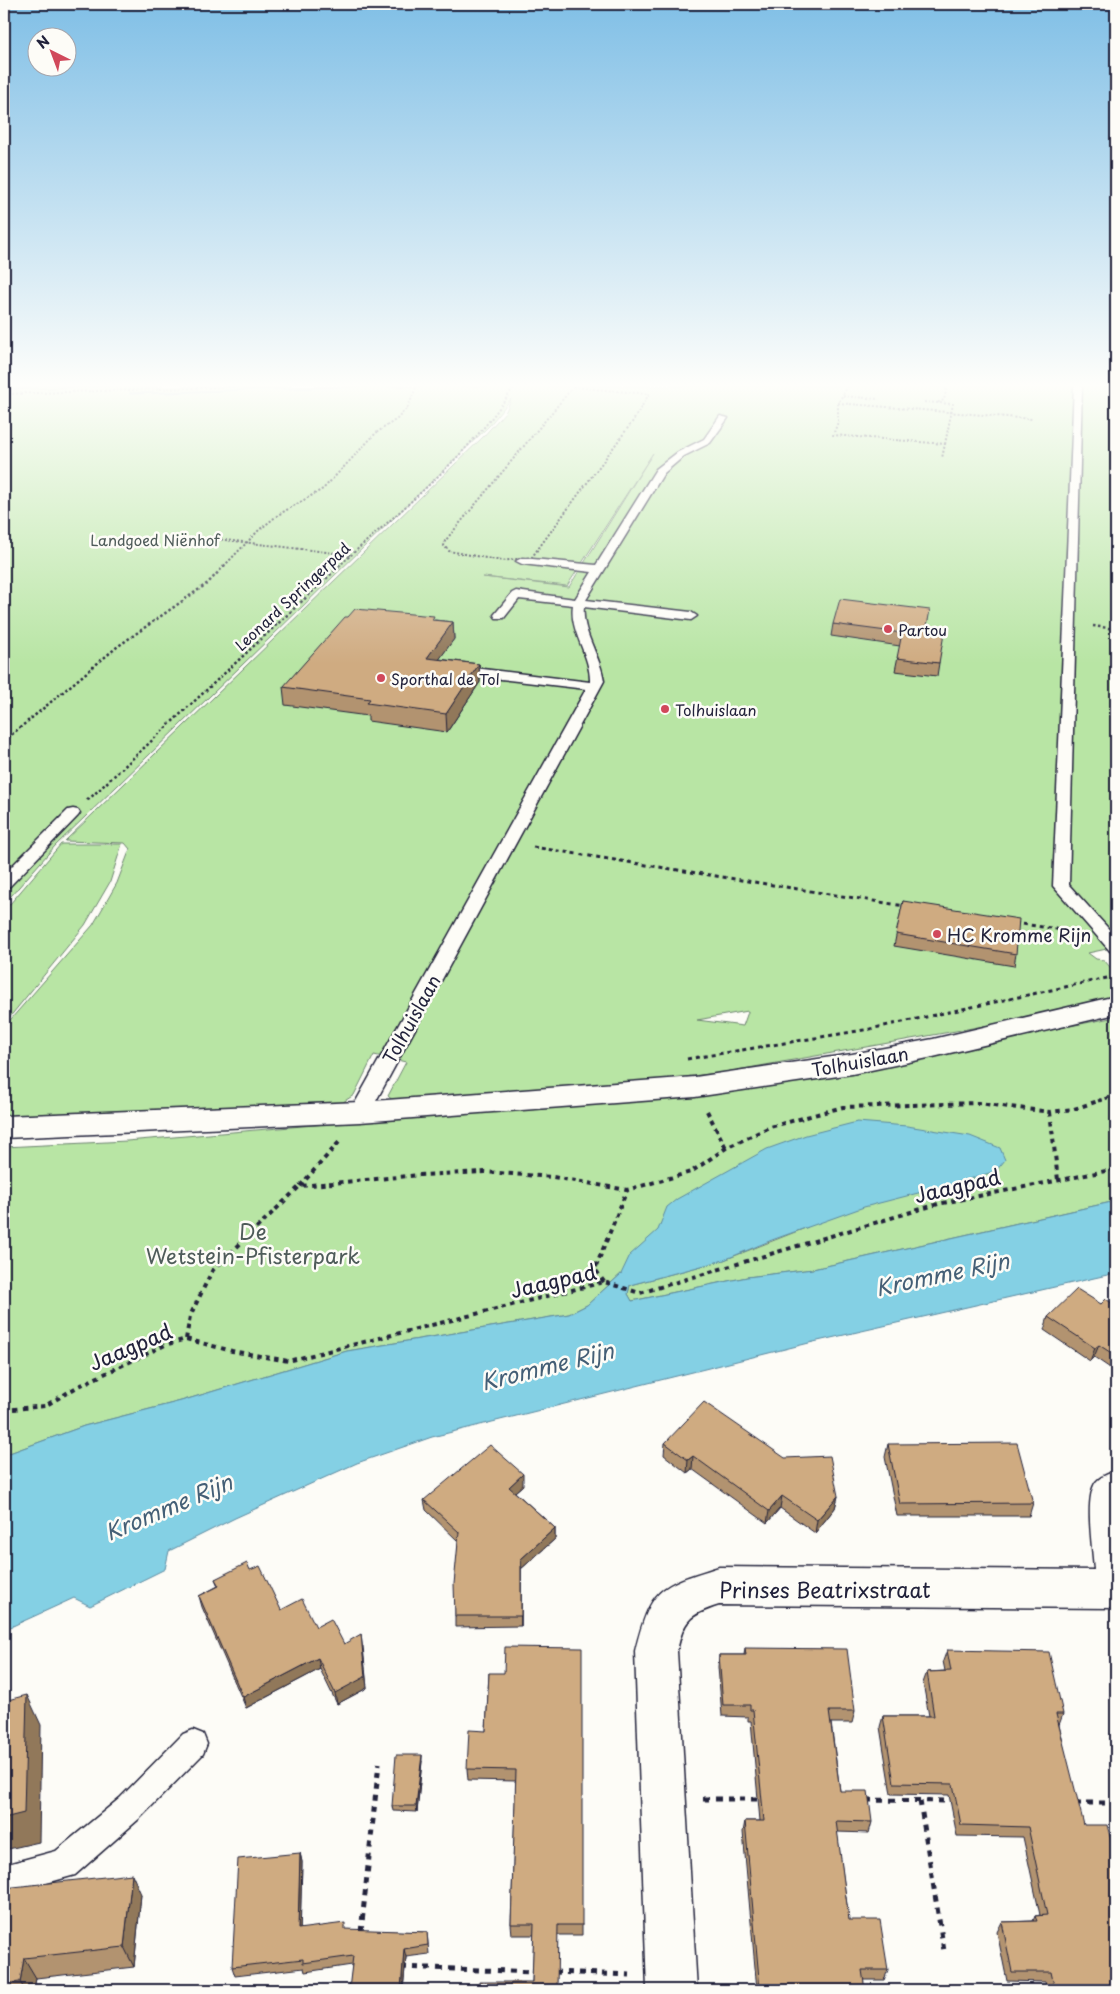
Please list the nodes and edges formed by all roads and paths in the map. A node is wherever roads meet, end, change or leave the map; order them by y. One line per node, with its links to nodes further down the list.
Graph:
1 (334, 478): 8 (path)
2 (434, 478): 9 (path, Leonard Springerpad)
3 (497, 478): 10 (path)
4 (591, 478): 10 (path)
5 (656, 478): 11 (lane)
6 (1075, 478): 23 (lane)
7 (218, 539): 8 (path)
8 (246, 543): 9 (path); 17 (path)
9 (352, 555): 18 (path, Leonard Springerpad)
10 (522, 561): 11 (lane)
11 (600, 569): 12 (lane)
12 (579, 602): 13 (lane); 14 (lane); 16 (lane, Tolhuislaan)
13 (500, 616)
14 (692, 616)
15 (458, 670): 16 (lane)
16 (594, 686): 19 (lane, Tolhuislaan)
17 (4, 741)
18 (73, 813): 20 (lane)
19 (508, 843): 21 (path); 29 (lane, Tolhuislaan)
20 (4, 883)
21 (907, 906)
22 (1006, 921): 23 (path)
23 (1098, 927): 24 (lane)
24 (1116, 947)
25 (1116, 976): 27 (path)
26 (1116, 1004): 29 (street, Tolhuislaan)
27 (677, 1060)
28 (1116, 1095): 30 (path)
29 (360, 1112): 31 (street, Tolhuislaan); 34 (path)
30 (1050, 1112): 33 (path); 35 (path)
31 (4, 1127)
32 (1116, 1169): 33 (path, Jaagpad)
33 (1058, 1180): 36 (path, Jaagpad)
34 (300, 1186): 35 (path); 37 (path)
35 (627, 1190): 36 (path)
36 (604, 1282): 37 (path, Jaagpad)
37 (186, 1339): 38 (path, Jaagpad)
38 (4, 1410)
39 (1116, 1488): 40 (street, Prinses Beatrixstraat)
40 (1116, 1589): 54 (street, Prinses Beatrixstraat)
41 (193, 1744): 50 (lane)
42 (379, 1763): 51 (path)
43 (697, 1798): 44 (path)
44 (765, 1799)
45 (862, 1800): 46 (path)
46 (920, 1801): 47 (path); 52 (path)
47 (959, 1801)
48 (1067, 1803): 49 (path)
49 (1116, 1803)
50 (4, 1880)
51 (360, 1937)
52 (944, 1951)
53 (396, 1967): 54 (path)
54 (671, 1983)

